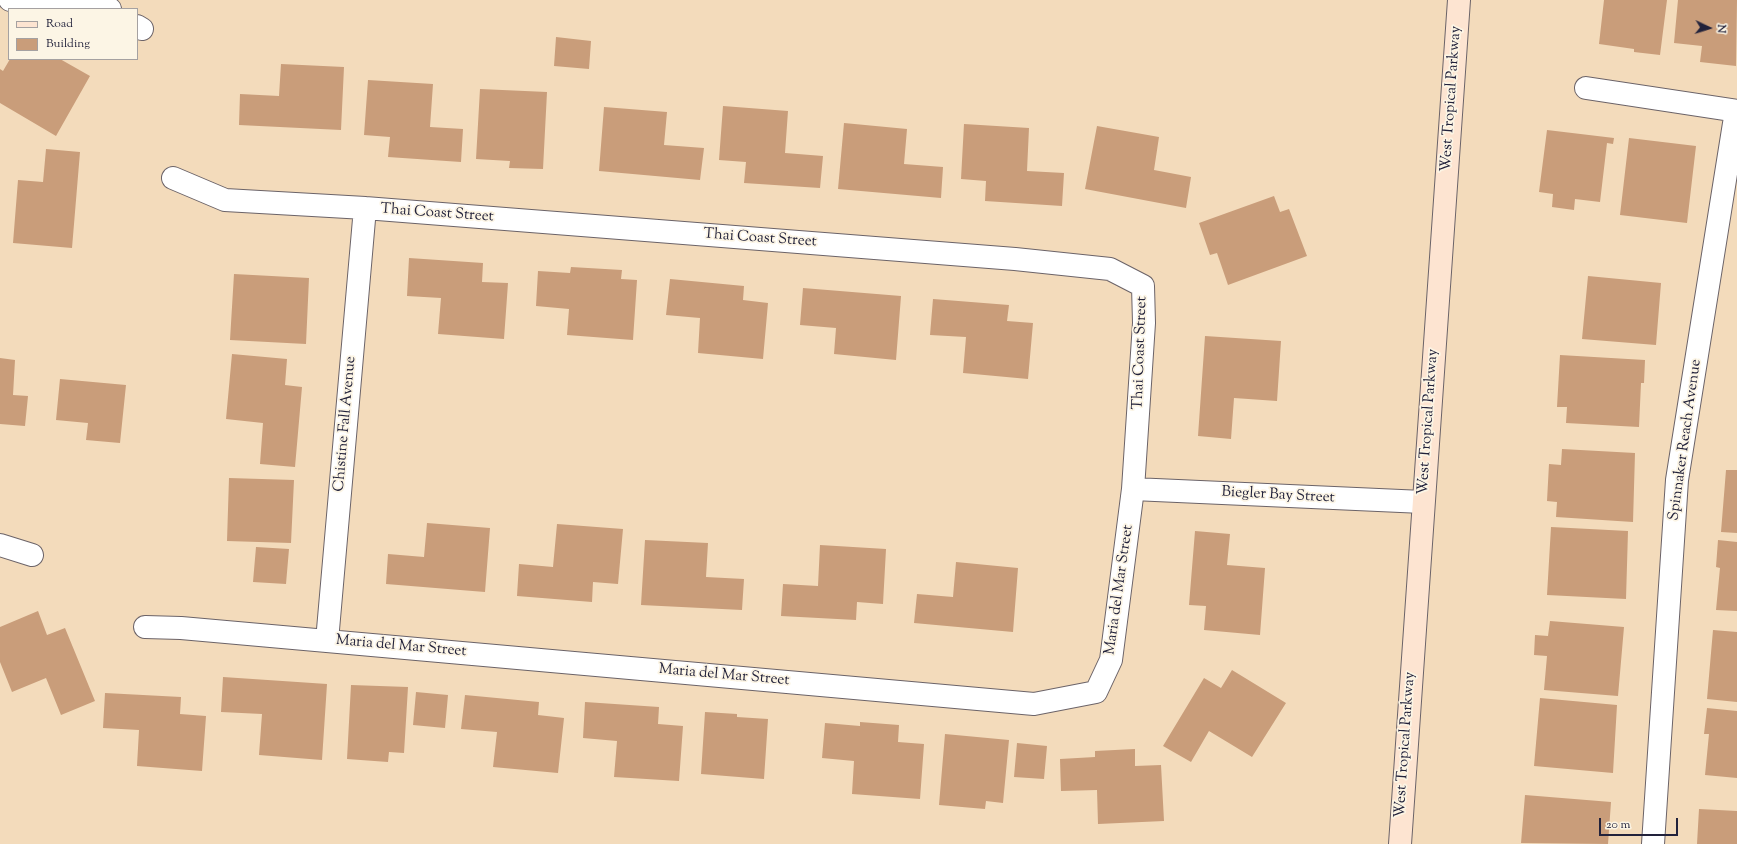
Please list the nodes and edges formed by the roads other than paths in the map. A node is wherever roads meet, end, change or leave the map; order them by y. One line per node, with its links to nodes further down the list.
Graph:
1 (10, 0): 3 (street)
2 (1459, 0): 9 (main road, West Tropical Parkway)
3 (109, 8)
4 (1586, 88): 5 (street)
5 (1737, 111): 15 (street, Spinnaker Reach Avenue)
6 (173, 178): 7 (street, Thai Coast Street)
7 (365, 208): 8 (street, Thai Coast Street); 13 (street, Chistine Fall Avenue)
8 (1133, 489): 9 (street, Biegler Bay Street); 13 (street, Maria del Mar Street)
9 (1423, 502): 14 (main road, West Tropical Parkway)
10 (0, 545): 11 (street)
11 (32, 555)
12 (145, 627): 13 (street, Maria del Mar Street)
13 (327, 641)
14 (1400, 844)
15 (1653, 844)

